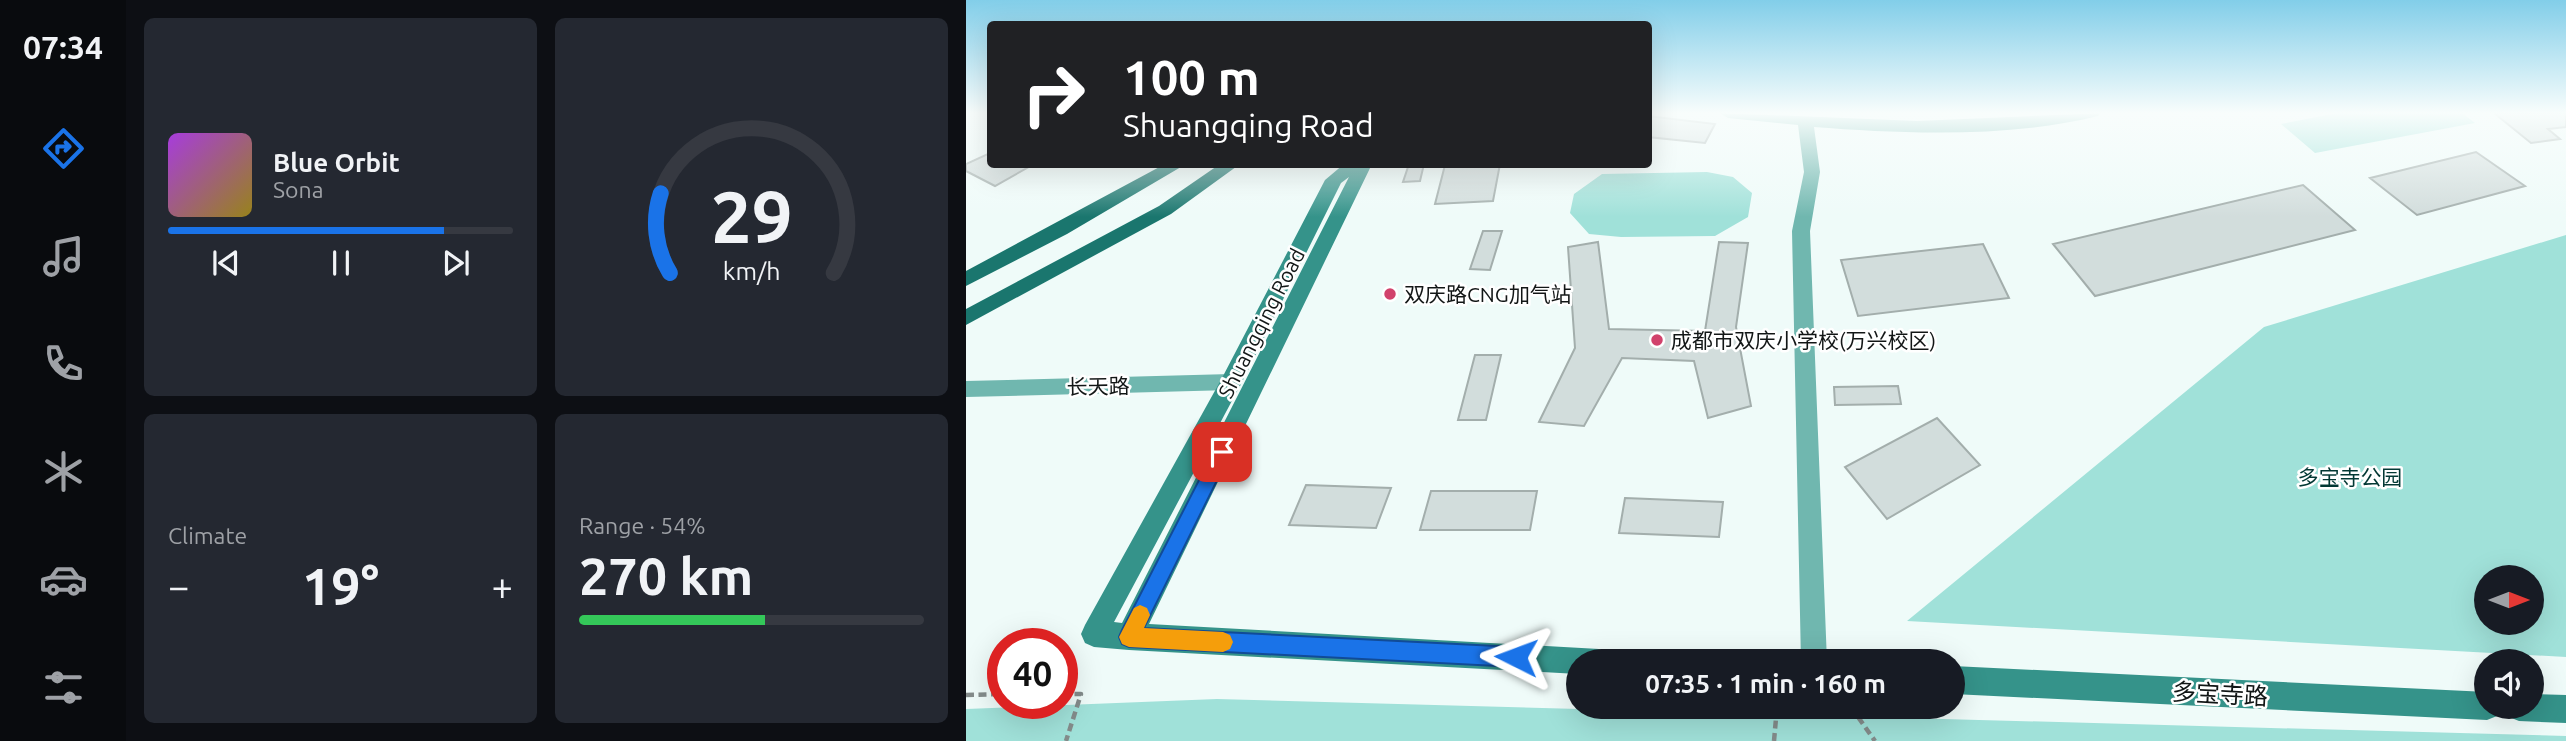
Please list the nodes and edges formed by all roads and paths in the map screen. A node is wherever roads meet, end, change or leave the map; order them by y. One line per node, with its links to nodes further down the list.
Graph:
1 (1810, 148): 11 (street)
2 (1171, 168): 6 (main road)
3 (1226, 168): 7 (main road)
4 (1350, 168): 8 (street, Shuangqing Road)
5 (1362, 168): 10 (street, Shuangqing Road)
6 (966, 279)
7 (966, 318)
8 (1231, 382): 9 (street, 长天路); 10 (street, Shuangqing Road)
9 (966, 389)
10 (1129, 637): 12 (street)
11 (1814, 649)
12 (1566, 660)
13 (1965, 681): 16 (street, 多宝寺路)
14 (987, 694): 15 (path)
15 (966, 695)
16 (2474, 705)
17 (2544, 708): 18 (street)
18 (2566, 709)
19 (1073, 719): 22 (path)
20 (1776, 719): 23 (path)
21 (1859, 719): 24 (path)
22 (1066, 741)
23 (1774, 741)
24 (1875, 741)

